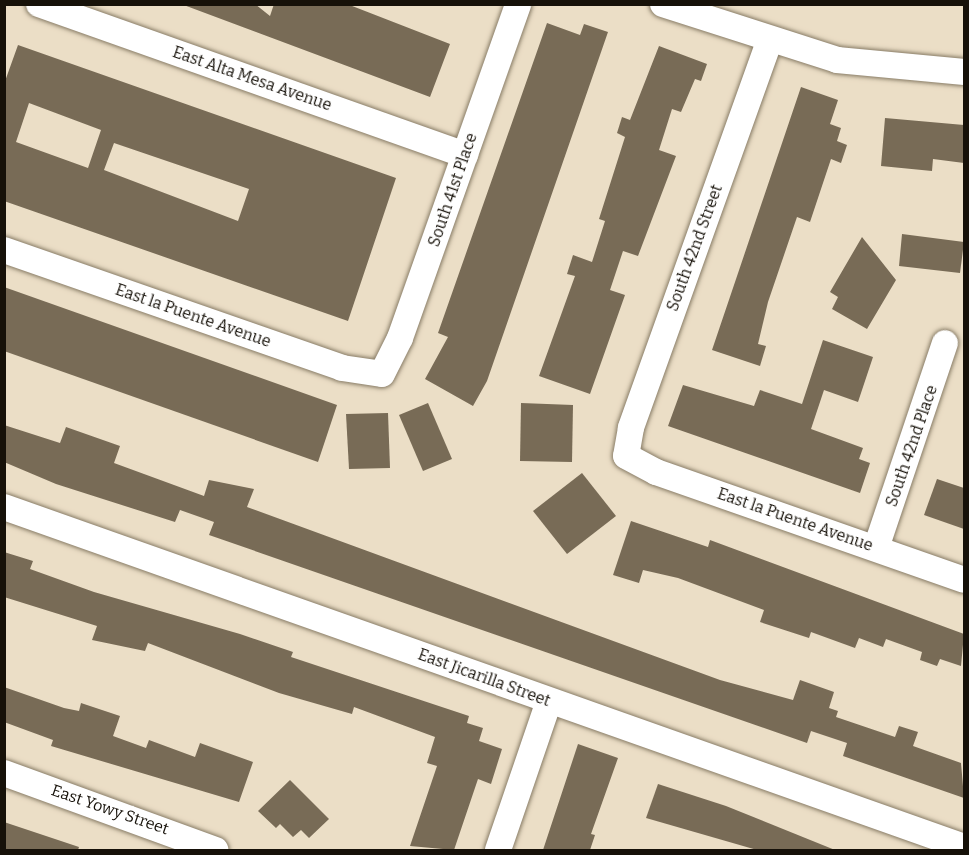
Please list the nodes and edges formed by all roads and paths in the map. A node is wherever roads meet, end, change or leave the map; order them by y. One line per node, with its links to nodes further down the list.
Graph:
1 (39, 4): 6 (street, East Alta Mesa Avenue)
2 (518, 4): 6 (street, South 41st Place)
3 (663, 4): 4 (street)
4 (769, 42): 5 (street); 10 (street, South 42nd Street)
5 (964, 72)
6 (465, 155): 9 (street, South 41st Place)
7 (4, 250): 9 (street, East la Puente Avenue)
8 (945, 343): 12 (street, South 42nd Place)
9 (382, 374)
10 (626, 456): 12 (street, East la Puente Avenue)
11 (4, 507): 14 (street, East Jicarilla Street)
12 (876, 548): 13 (street, East la Puente Avenue)
13 (964, 580)
14 (549, 701): 16 (street, East Jicarilla Street); 18 (street)
15 (4, 773): 17 (street, East Yowy Street)
16 (964, 847)
17 (215, 850)
18 (498, 850)

